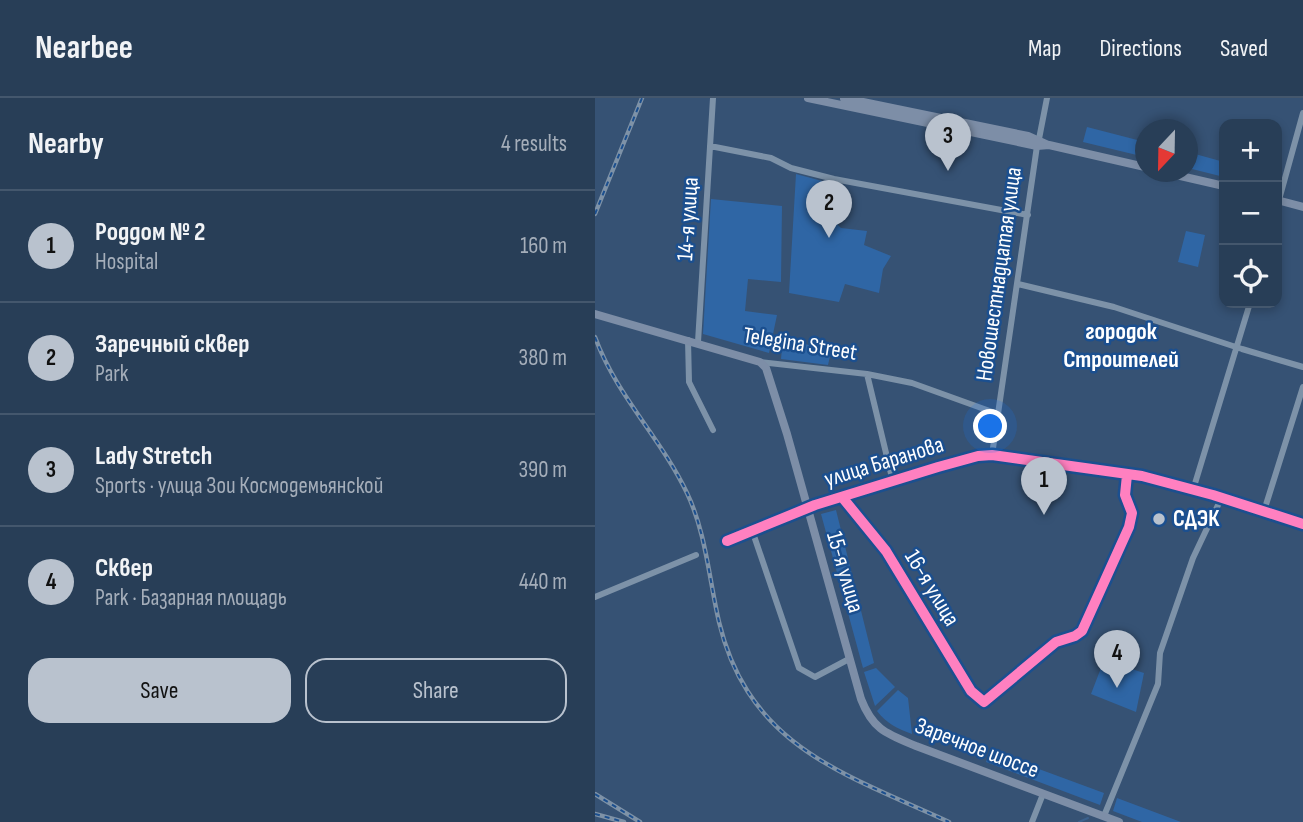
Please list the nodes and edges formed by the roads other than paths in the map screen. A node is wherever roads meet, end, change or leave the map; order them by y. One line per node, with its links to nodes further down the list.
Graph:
1 (713, 98): 7 (street, 14-я улица)
2 (808, 98): 6 (main road)
3 (844, 98): 6 (main road)
4 (1048, 98): 6 (street, Новошестнадцатая улица)
5 (1303, 113): 11 (street)
6 (1038, 142): 8 (main road); 14 (street, Новошестнадцатая улица)
7 (710, 146): 14 (street); 19 (street, 14-я улица)
8 (1135, 165)
9 (1198, 180): 10 (main road)
10 (1219, 185)
11 (1282, 185)
12 (1282, 203): 13 (main road)
13 (1303, 207)
14 (1028, 215): 15 (street, Новошестнадцатая улица)
15 (1018, 284): 20 (street); 25 (street, Новошестнадцатая улица)
16 (1248, 308): 20 (street)
17 (595, 314): 18 (main road, Telegina Street)
18 (688, 340): 19 (main road, Telegina Street); 26 (street)
19 (698, 342): 21 (main road, Telegina Street)
20 (1236, 347): 22 (street); 30 (street)
21 (760, 362): 23 (street, Telegina Street); 33 (main road, 15-я улица)
22 (1303, 367)
23 (867, 374): 25 (street, Telegina Street); 29 (street)
24 (1303, 387): 34 (street)
25 (998, 414): 27 (street, Новошестнадцатая улица)
26 (713, 430)
27 (992, 455): 28 (street, улица Баранова); 29 (street, улица Баранова)
28 (1127, 474): 30 (street, улица Баранова); 31 (street, 16-я улица)
29 (893, 482): 31 (street, улица Баранова)
30 (1193, 489): 32 (street, улица Баранова)
31 (842, 497): 33 (street, улица Баранова)
32 (1219, 497): 34 (street, улица Баранова); 43 (street)
33 (807, 507): 36 (street, улица Баранова); 40 (main road, 15-я улица)
34 (1264, 511): 35 (street, улица Баранова)
35 (1303, 524)
36 (752, 530): 37 (street, улица Баранова); 40 (street)
37 (727, 541)
38 (696, 555): 39 (street)
39 (595, 597)
40 (849, 659): 41 (main road, 15-я улица)
41 (854, 675): 42 (main road, Заречное шоссе)
42 (1043, 794): 43 (main road, Заречное шоссе); 44 (street)
43 (1104, 816): 45 (main road, Заречное шоссе)
44 (1032, 822)
45 (1119, 822)

